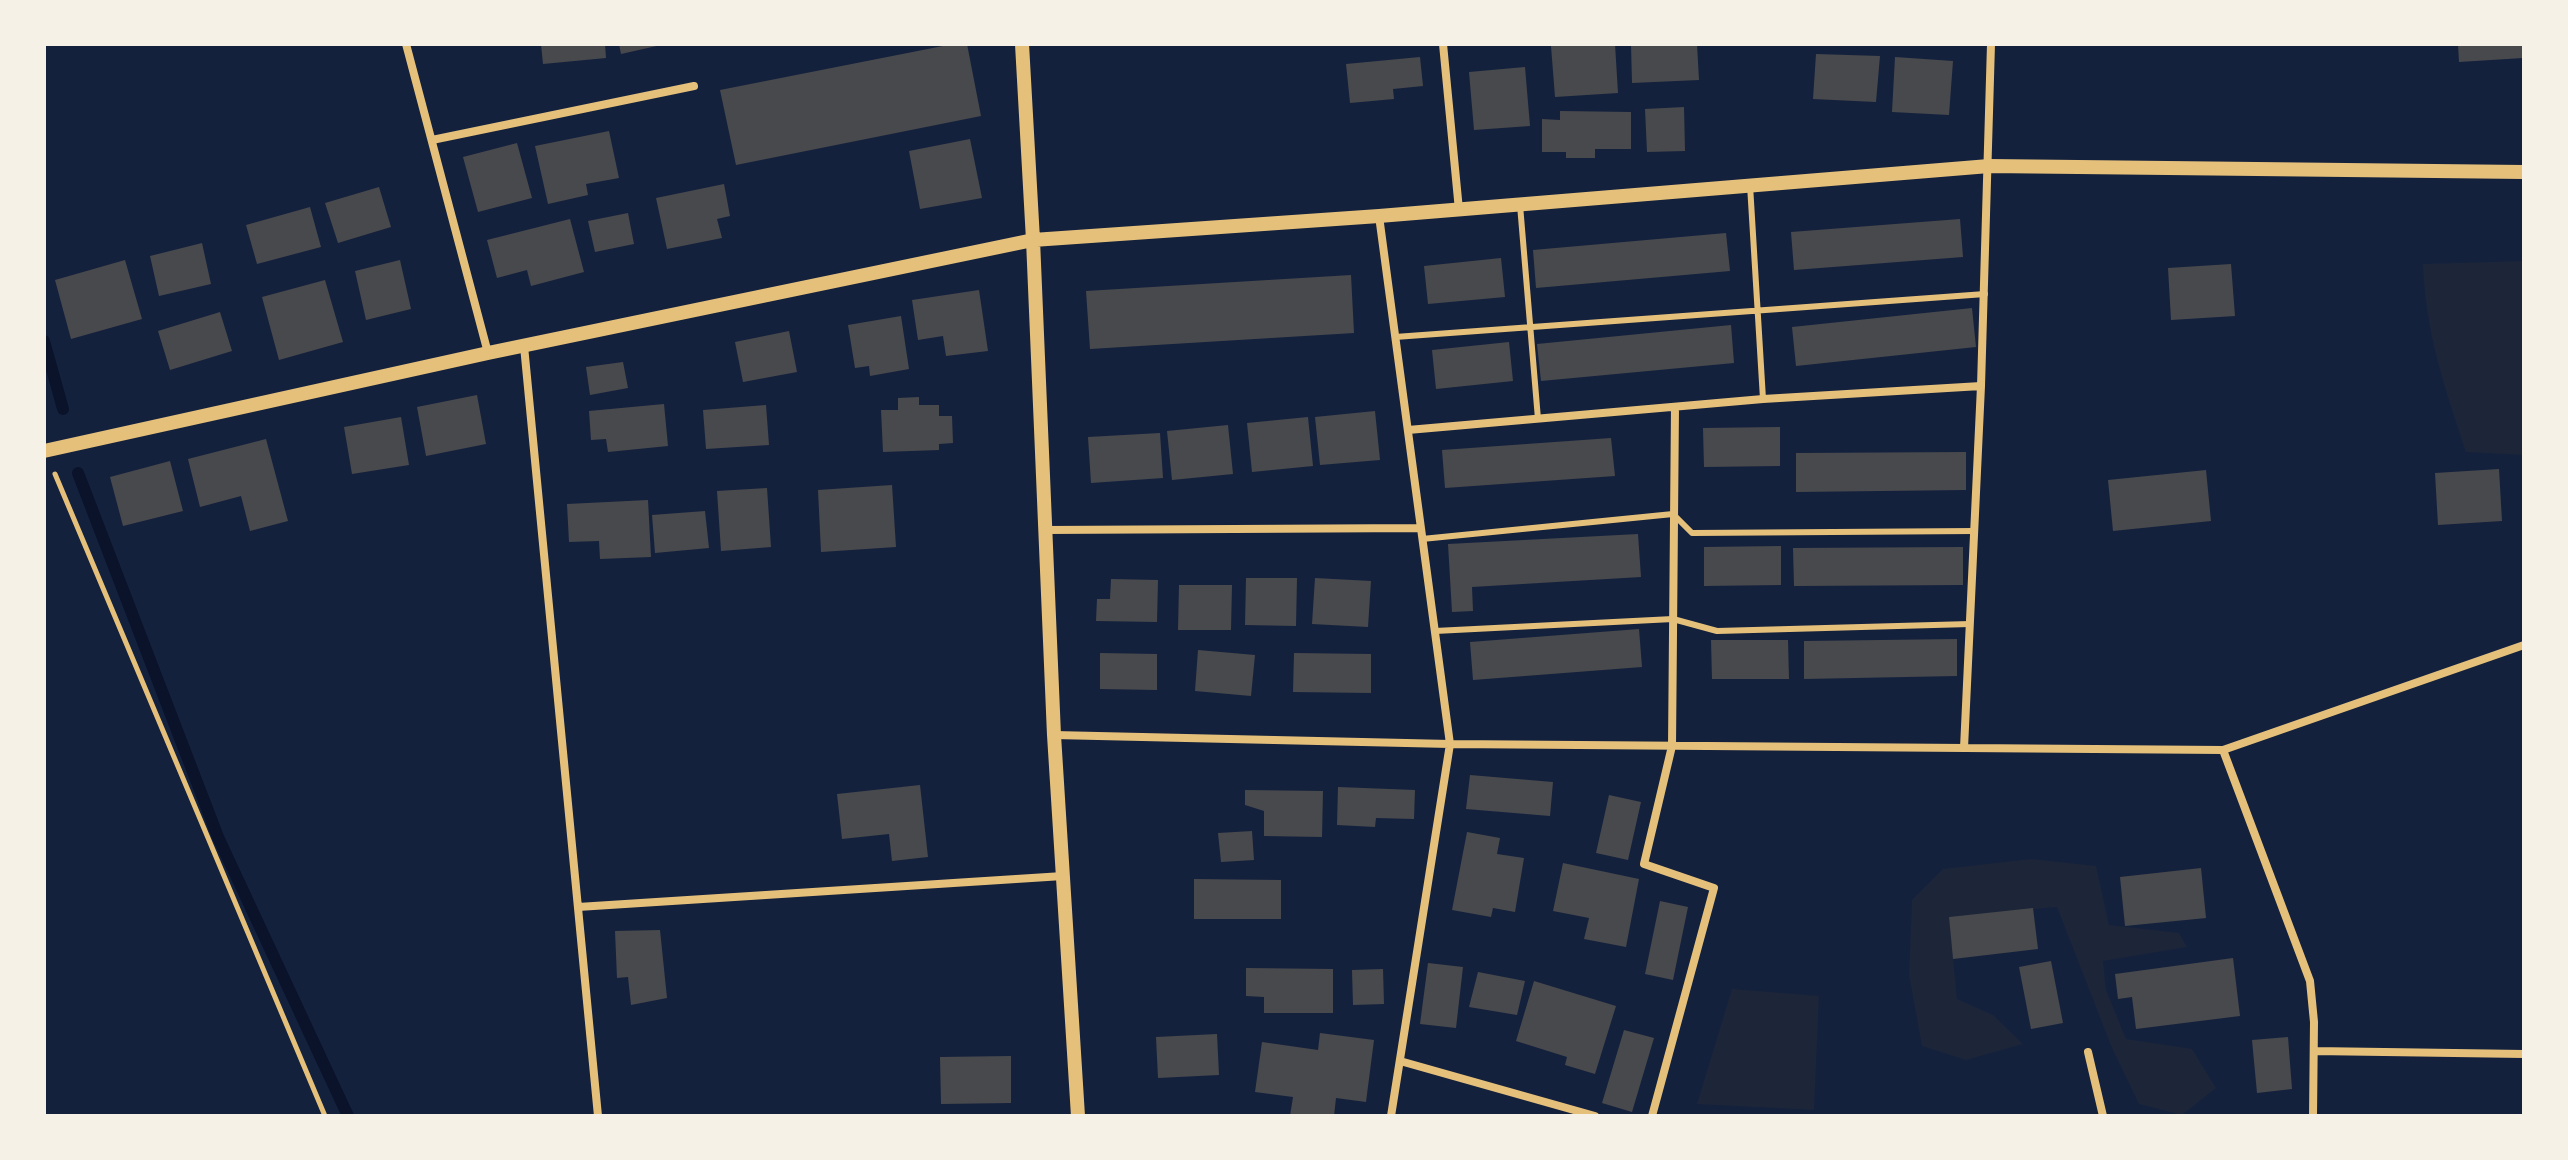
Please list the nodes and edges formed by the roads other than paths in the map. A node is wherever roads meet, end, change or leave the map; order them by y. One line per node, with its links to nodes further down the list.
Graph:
1 (406, 44): 6 (street)
2 (1022, 44): 13 (street)
3 (1443, 44): 11 (street)
4 (1991, 44): 7 (street)
5 (694, 86): 6 (street)
6 (432, 140): 19 (street)
7 (1989, 166): 8 (street); 9 (street); 14 (street)
8 (2524, 172)
9 (1750, 185): 10 (street); 15 (lane)
10 (1520, 205): 11 (street); 16 (lane)
11 (1459, 210): 12 (street)
12 (1379, 216): 13 (street); 17 (street)
13 (1033, 240): 18 (street); 28 (street)
14 (1985, 294): 15 (lane); 20 (street)
15 (1758, 310): 16 (lane); 21 (lane)
16 (1531, 326): 17 (lane); 23 (lane)
17 (1395, 337): 24 (street)
18 (524, 346): 19 (street); 41 (street)
19 (488, 353): 25 (street)
20 (1981, 386): 21 (street); 29 (street)
21 (1763, 399): 22 (street)
22 (1675, 407): 23 (street); 26 (street)
23 (1538, 419): 24 (street)
24 (1408, 430): 27 (street)
25 (45, 451)
26 (1673, 514): 29 (lane); 30 (lane); 31 (street)
27 (1421, 528): 28 (street); 30 (street)
28 (1045, 530): 35 (street)
29 (1974, 531): 32 (street)
30 (1422, 539): 33 (street)
31 (1673, 619): 32 (lane); 33 (lane); 37 (street)
32 (1970, 624): 38 (street)
33 (1435, 631): 36 (street)
34 (2524, 645): 39 (street)
35 (1054, 735): 36 (street); 40 (street)
36 (1450, 744): 37 (street); 45 (street)
37 (1672, 746): 38 (street); 50 (street)
38 (1964, 748): 39 (street)
39 (2223, 750): 42 (street)
40 (1063, 876): 41 (street); 47 (street)
41 (578, 907): 46 (street)
42 (2314, 1051): 44 (street); 52 (street)
43 (2088, 1052): 51 (street)
44 (2524, 1054)
45 (1400, 1061): 48 (street); 49 (street)
46 (598, 1116)
47 (1078, 1116)
48 (1391, 1116)
49 (1595, 1116)
50 (1652, 1116)
51 (2103, 1116)
52 (2313, 1116)

